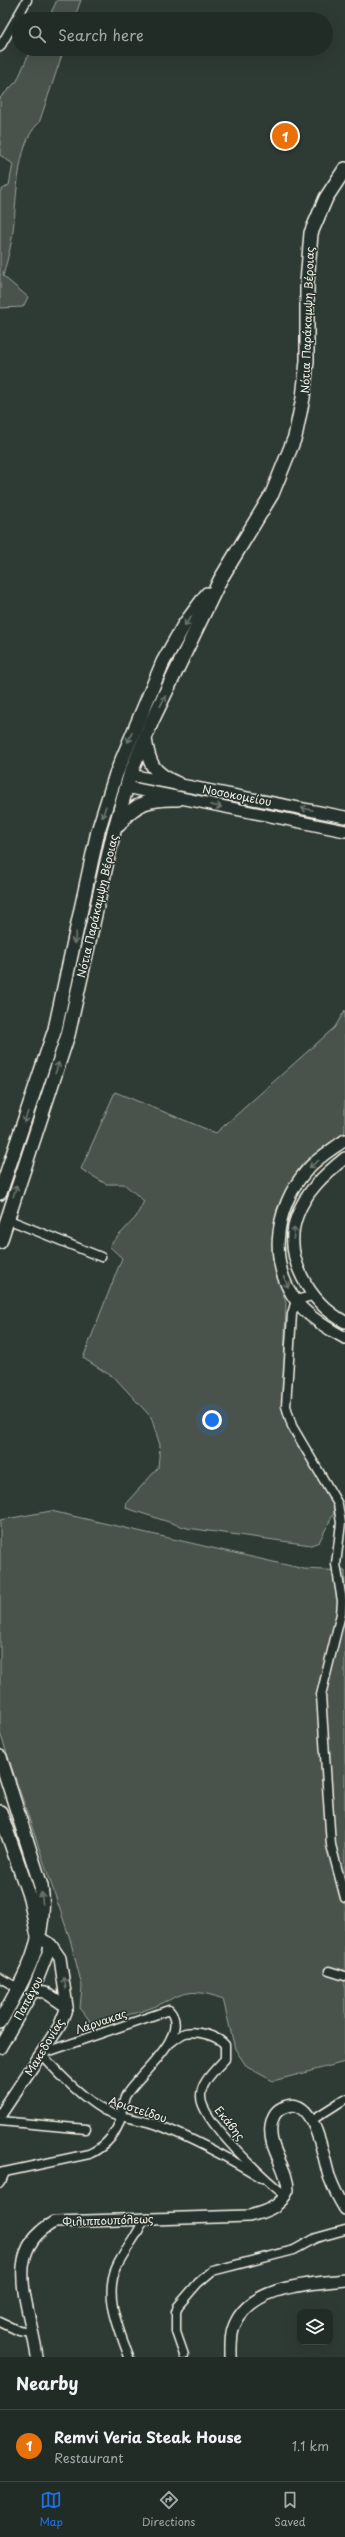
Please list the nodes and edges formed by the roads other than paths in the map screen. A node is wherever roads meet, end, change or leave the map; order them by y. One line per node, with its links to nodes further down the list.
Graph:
1 (27, 0): 2 (street)
2 (20, 12)
3 (12, 26): 4 (street)
4 (0, 47)
5 (345, 169): 6 (main road, Νότια Παράκαμψη Βέροιας)
6 (220, 580): 7 (main road, Νότια Παράκαμψη Βέροιας, one-way to 6); 8 (main road, Νότια Παράκαμψη Βέροιας, one-way to 8)
7 (145, 739): 9 (main road, Νότια Παράκαμψη Βέροιας); 10 (main road)
8 (116, 774): 9 (main road); 17 (main road, Νότια Παράκαμψη Βέροιας, one-way to 17)
9 (128, 781): 10 (street, Νοσοκομείου); 11 (street, Νοσοκομείου); 14 (main road, Νότια Παράκαμψη Βέροιας)
10 (178, 784): 12 (street, Νοσοκομείου, one-way to 10)
11 (178, 799): 13 (street, Νοσοκομείου, one-way to 13); 14 (main road)
12 (345, 816)
13 (345, 831)
14 (113, 835): 18 (main road, Νότια Παράκαμψη Βέροιας, one-way to 14)
15 (345, 1140): 22 (street, one-way to 22)
16 (345, 1158): 21 (street, one-way to 16)
17 (0, 1192)
18 (7, 1218): 19 (main road, Νότια Παράκαμψη Βέροιας); 20 (street)
19 (0, 1242)
20 (101, 1257)
21 (312, 1296): 22 (street); 23 (street)
22 (296, 1300): 24 (street); 27 (street)
23 (345, 1322)
24 (345, 1338)
25 (0, 1757): 28 (main road, one-way to 25)
26 (0, 1812): 28 (main road)
27 (345, 1898)
28 (37, 1936): 29 (street, Μακεδονίας); 33 (main road)
29 (51, 1945): 34 (street, Παπάγου); 35 (street, Μακεδονίας, one-way to 29)
30 (329, 1971): 31 (street)
31 (345, 1976)
32 (0, 1978): 33 (street)
33 (20, 1989): 36 (main road)
34 (33, 1991): 35 (street); 38 (street, Παπάγου)
35 (67, 2006): 39 (street, Μακεδονίας)
36 (0, 2022)
37 (168, 2044): 39 (street, Λάρνακας); 41 (street); 47 (street, Εκάβης)
38 (0, 2048)
39 (42, 2054): 41 (street, Αριστείδου); 42 (street, Μακεδονίας)
40 (345, 2099): 43 (street)
41 (121, 2114): 46 (street); 47 (street, Αριστείδου)
42 (0, 2115)
43 (312, 2120): 49 (street); 50 (street)
44 (0, 2121): 45 (street)
45 (86, 2129)
46 (2, 2173): 48 (street)
47 (262, 2178): 49 (street, Εκάβης)
48 (0, 2184)
49 (286, 2196): 51 (street, Φιλιππουπόλεως)
50 (345, 2209)
51 (144, 2218): 55 (street, Φιλιππουπόλεως); 58 (street)
52 (345, 2230): 56 (street)
53 (345, 2280): 59 (street)
54 (0, 2322): 55 (street)
55 (32, 2333): 57 (street, Φιλιππουπόλεως)
56 (184, 2355)
57 (37, 2357)
58 (129, 2357)
59 (231, 2357)

